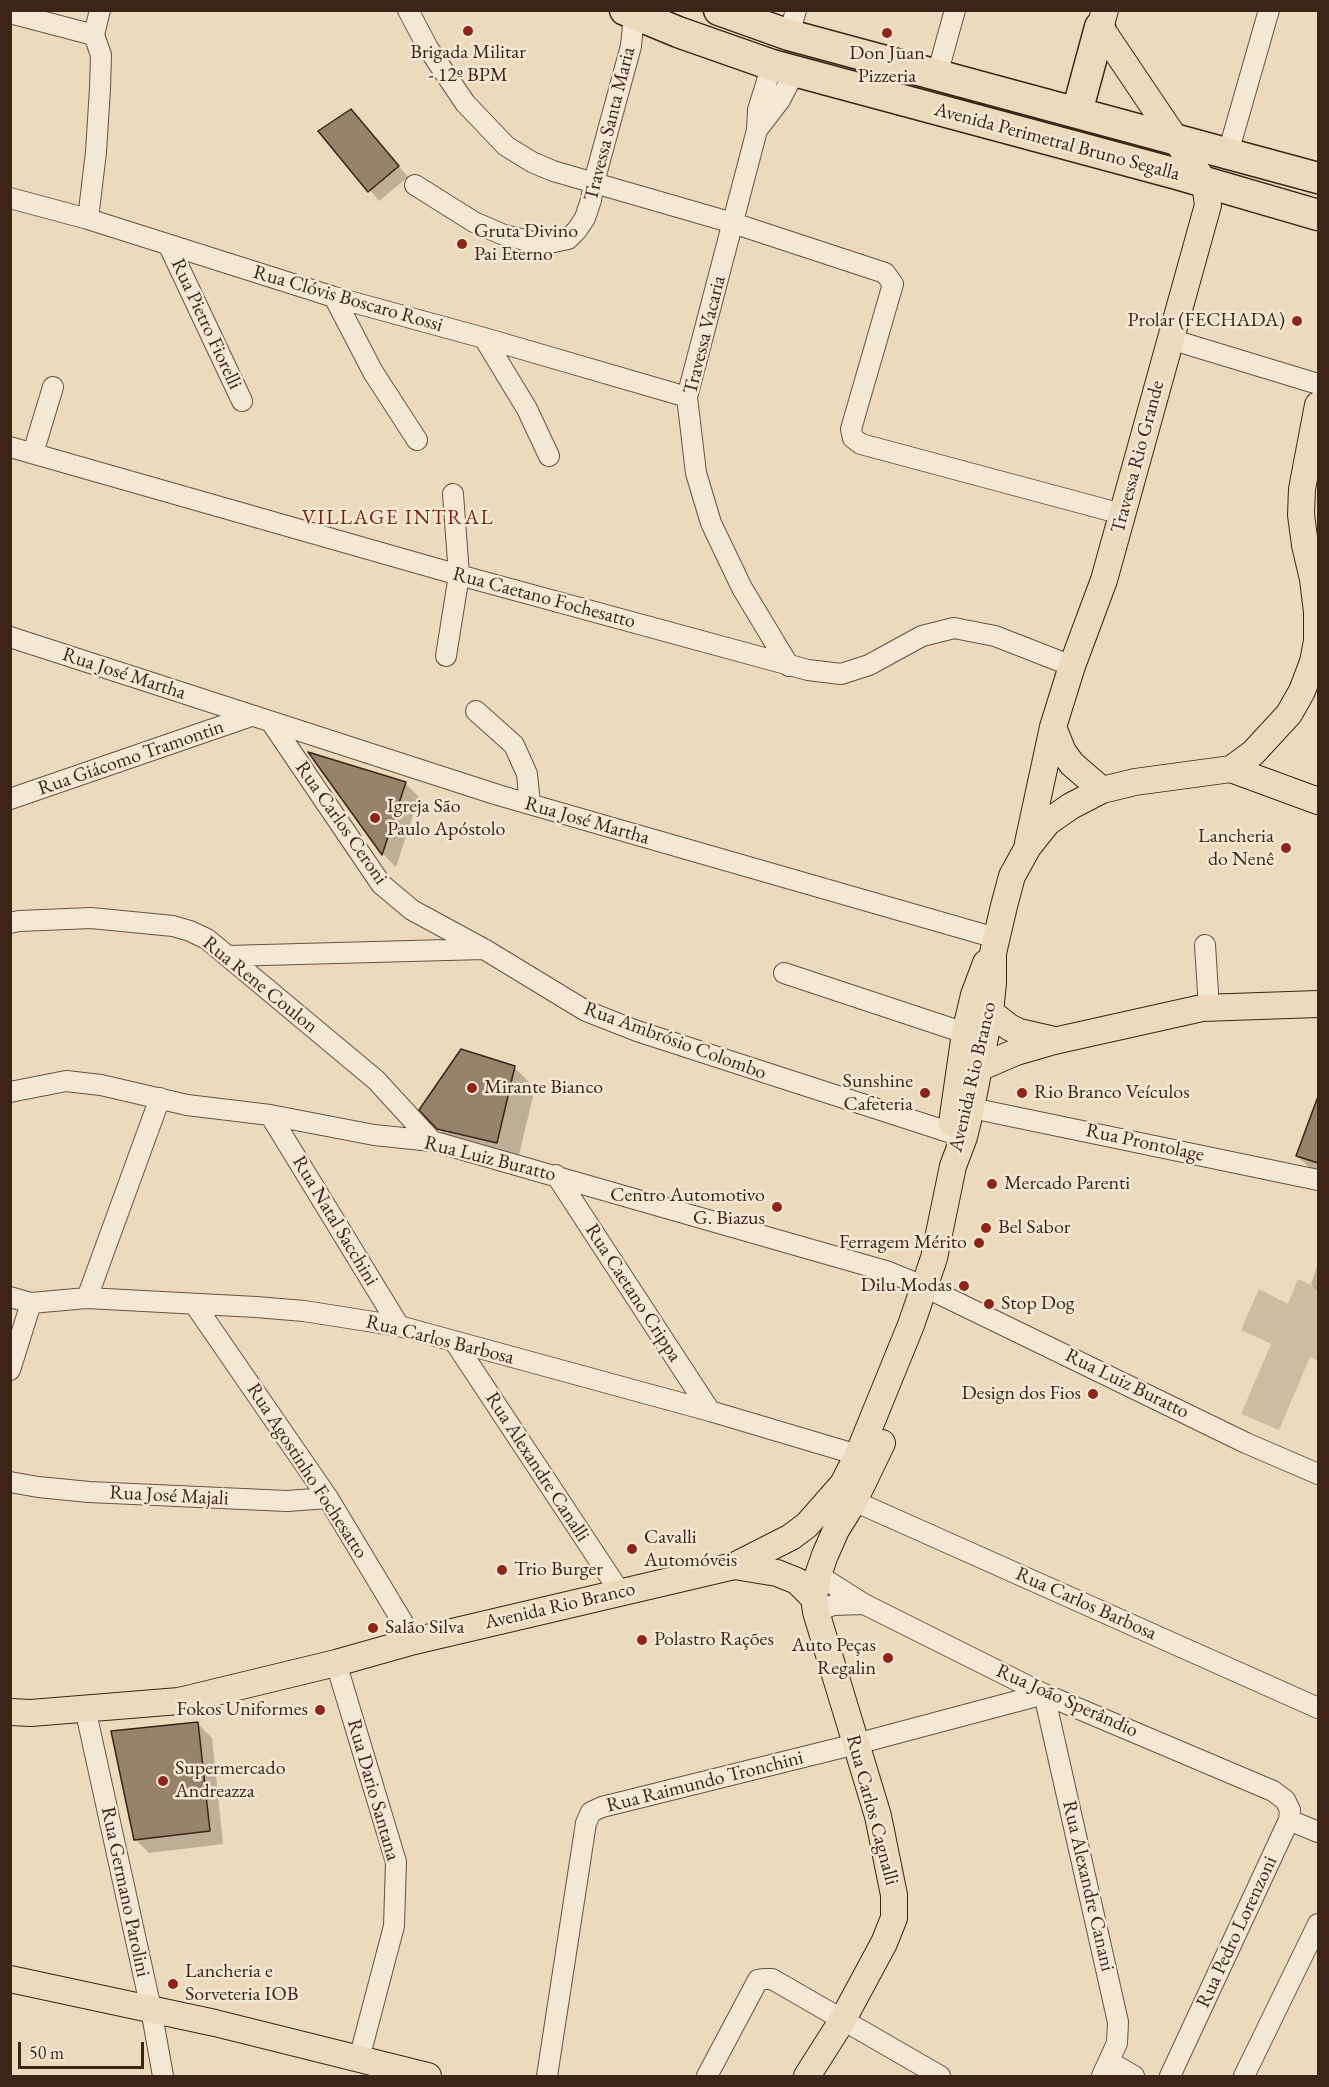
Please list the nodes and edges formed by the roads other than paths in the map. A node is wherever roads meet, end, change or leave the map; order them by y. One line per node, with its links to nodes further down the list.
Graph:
1 (100, 10): 10 (street)
2 (408, 10): 18 (street)
3 (718, 10): 9 (highway, Avenida Perimetral Bruno Segalla)
4 (955, 10): 13 (street)
5 (1269, 10): 16 (street)
6 (10, 13): 10 (street)
7 (630, 13): 12 (highway, Avenida Perimetral Bruno Segalla); 18 (street, Travessa Santa Maria)
8 (1103, 19): 14 (highway); 15 (main road)
9 (792, 23): 11 (highway, Avenida Perimetral Bruno Segalla)
10 (94, 35): 23 (street)
11 (888, 62): 12 (highway); 13 (highway, Avenida Perimetral Bruno Segalla)
12 (784, 68): 19 (highway, Avenida Perimetral Bruno Segalla); 24 (street, Travessa Vacaria)
13 (936, 75): 14 (highway, Avenida Perimetral Bruno Segalla)
14 (1077, 112): 15 (highway, Avenida Perimetral Bruno Segalla)
15 (1174, 138): 16 (highway, Avenida Perimetral Bruno Segalla); 19 (main road)
16 (1228, 153): 17 (highway, Avenida Perimetral Bruno Segalla)
17 (1318, 178)
18 (594, 182): 20 (street, Travessa Santa Maria); 24 (street)
19 (1205, 183): 22 (highway, Avenida Perimetral Bruno Segalla); 28 (main road, Travessa Rio Grande)
20 (415, 185)
21 (10, 198): 23 (street, Rua Clóvis Boscaro Rossi)
22 (1318, 215)
23 (88, 219): 25 (street, Rua Clóvis Boscaro Rossi)
24 (734, 224): 31 (street, Travessa Vacaria); 40 (street)
25 (169, 246): 26 (street, Rua Clóvis Boscaro Rossi); 32 (street, Rua Pietro Fiorelli)
26 (334, 297): 27 (street, Rua Clóvis Boscaro Rossi); 34 (street)
27 (484, 338): 31 (street, Rua Clóvis Boscaro Rossi); 37 (street)
28 (1170, 339): 29 (street); 40 (main road, Travessa Rio Grande)
29 (1318, 384)
30 (53, 387): 36 (street)
31 (687, 397): 45 (street, Travessa Vacaria)
32 (242, 401)
33 (1318, 405): 38 (main road)
34 (417, 440)
35 (10, 447): 36 (street, Rua Caetano Fochesatto)
36 (33, 453): 41 (street, Rua Caetano Fochesatto)
37 (549, 456)
38 (1310, 491): 44 (main road)
39 (453, 494): 41 (street)
40 (1122, 514): 46 (main road, Travessa Rio Grande)
41 (459, 575): 43 (street); 45 (street, Rua Caetano Fochesatto)
42 (10, 637): 48 (street, Rua José Martha)
43 (447, 656)
44 (1316, 663): 51 (main road)
45 (789, 666): 46 (street, Rua Caetano Fochesatto)
46 (1072, 666): 50 (main road, Travessa Rio Grande)
47 (476, 711): 55 (street)
48 (251, 716): 49 (street, Rua José Martha); 53 (street, Rua Giácomo Tramontin)
49 (271, 722): 55 (street, Rua José Martha); 59 (street, Rua Carlos Ceroni)
50 (1053, 727): 52 (main road); 56 (main road, Travessa Rio Grande)
51 (1231, 769): 52 (main road, Avenida Rio Branco); 54 (main road, Avenida Rio Branco)
52 (1102, 790): 56 (main road, Avenida Rio Branco)
53 (10, 799)
54 (1318, 801)
55 (530, 804): 60 (street, Rua José Martha)
56 (1028, 847): 60 (main road, Avenida Rio Branco)
57 (10, 923): 61 (street, Rua Rene Coulon)
58 (1205, 945): 64 (street)
59 (484, 949): 61 (street); 73 (street, Rua Ambrósio Colombo)
60 (991, 953): 65 (main road, Avenida Rio Branco); 66 (main road, Avenida Rio Branco)
61 (226, 956): 74 (street, Rua Rene Coulon)
62 (784, 974): 66 (street)
63 (1318, 1004): 64 (main road)
64 (1209, 1008): 67 (main road)
65 (990, 1012): 67 (main road); 68 (main road, Avenida Rio Branco)
66 (965, 1033): 71 (main road, Avenida Rio Branco)
67 (1054, 1041): 68 (main road)
68 (979, 1068): 71 (main road, Avenida Rio Branco)
69 (10, 1092): 70 (street, Rua Luiz Buratto)
70 (160, 1098): 72 (street, Rua Luiz Buratto); 79 (street)
71 (962, 1106): 73 (main road, Avenida Rio Branco); 76 (street, Rua Prontolage)
72 (270, 1115): 74 (street, Rua Luiz Buratto); 82 (street, Rua Natal Sacchini)
73 (957, 1136): 77 (main road, Avenida Rio Branco)
74 (432, 1141): 75 (street, Rua Luiz Buratto)
75 (556, 1176): 77 (street, Rua Luiz Buratto); 85 (street, Rua Caetano Crippa)
76 (1318, 1180)
77 (930, 1290): 86 (main road, Avenida Rio Branco); 87 (street, Rua Luiz Buratto); 90 (main road, Avenida Rio Branco)
78 (10, 1297): 80 (street, Rua Carlos Barbosa)
79 (87, 1298): 80 (street, Rua Carlos Barbosa); 81 (street, Rua Carlos Barbosa)
80 (31, 1303): 84 (street)
81 (195, 1305): 82 (street, Rua Carlos Barbosa); 89 (street, Rua Agostinho Fochesatto)
82 (399, 1326): 83 (street, Rua Carlos Barbosa)
83 (454, 1341): 85 (street, Rua Carlos Barbosa); 92 (street, Rua Alexandre Canalli)
84 (10, 1370)
85 (710, 1411): 86 (street, Rua Carlos Barbosa)
86 (858, 1455): 91 (main road, Avenida Rio Branco)
87 (1318, 1474)
88 (10, 1482): 89 (street, Rua José Majali)
89 (328, 1498): 95 (street, Rua Agostinho Fochesatto)
90 (855, 1501): 93 (main road, Avenida Rio Branco); 99 (street, Rua Carlos Barbosa)
91 (734, 1566): 92 (main road, Avenida Rio Branco); 93 (main road)
92 (620, 1592): 95 (main road, Avenida Rio Branco)
93 (816, 1595): 94 (street, Rua João Sperândio); 94 (street, Rua João Sperândio); 101 (main road, Rua Carlos Cagnalli)
94 (864, 1604): 97 (street, Rua João Sperândio)
95 (414, 1641): 96 (main road, Avenida Rio Branco)
96 (336, 1663): 98 (main road, Avenida Rio Branco); 108 (street, Rua Dario Santana)
97 (1044, 1694): 101 (street, Rua Raimundo Tronchini); 102 (street, Rua João Sperândio); 109 (street, Rua Alexandre Canani)
98 (85, 1708): 100 (main road, Avenida Rio Branco); 106 (street, Rua Germano Parolini)
99 (1318, 1708)
100 (10, 1712)
101 (856, 1744): 107 (main road, Rua Carlos Cagnalli); 113 (street, Rua Raimundo Tronchini)
102 (1289, 1820): 103 (street); 118 (street, Rua Pedro Lorenzoni)
103 (1318, 1832)
104 (1318, 1924): 119 (street)
105 (10, 1979): 106 (main road)
106 (151, 2009): 108 (main road); 111 (street, Rua Germano Parolini)
107 (842, 2021): 114 (street); 115 (main road, Rua Carlos Cagnalli); 116 (street)
108 (359, 2059): 110 (main road)
109 (1106, 2069): 117 (street)
110 (394, 2072): 112 (main road)
111 (163, 2076)
112 (428, 2076)
113 (547, 2076)
114 (707, 2076)
115 (807, 2076)
116 (940, 2076)
117 (1134, 2076)
118 (1170, 2076)
119 (1244, 2076)

